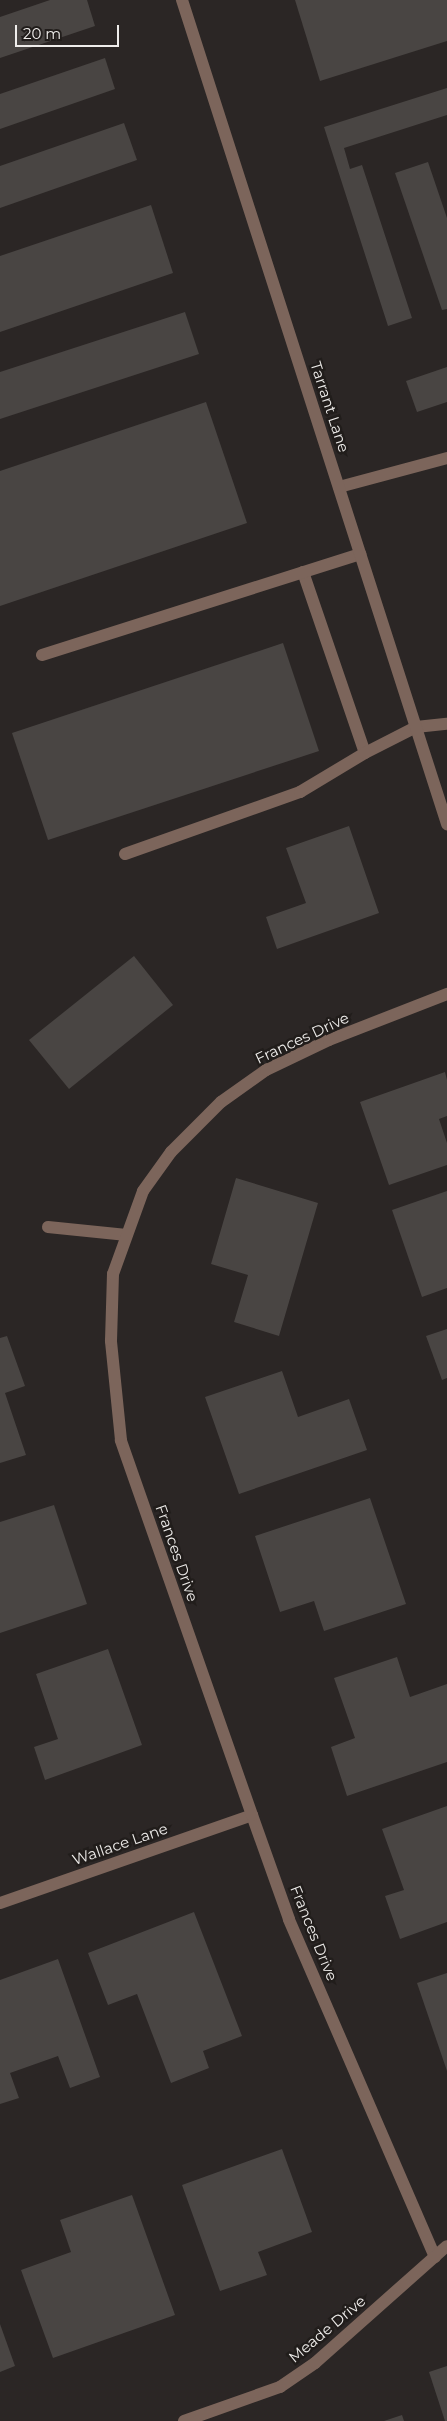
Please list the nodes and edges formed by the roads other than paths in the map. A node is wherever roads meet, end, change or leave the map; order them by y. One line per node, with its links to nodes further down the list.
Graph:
1 (182, 0): 3 (street, Tarrant Lane)
2 (447, 458): 3 (street)
3 (339, 487): 4 (street, Tarrant Lane)
4 (360, 554): 5 (street); 8 (street, Tarrant Lane)
5 (303, 572): 6 (street); 9 (street)
6 (42, 655)
7 (447, 724): 8 (street)
8 (416, 727): 9 (street); 10 (street, Tarrant Lane)
9 (366, 753): 11 (street)
10 (447, 824)
11 (125, 854)
12 (447, 994): 14 (street, Frances Drive)
13 (48, 1227): 14 (street)
14 (127, 1235): 15 (street, Frances Drive)
15 (252, 1815): 16 (street, Wallace Lane); 18 (street, Frances Drive)
16 (0, 1903)
17 (447, 2246): 18 (street, Meade Drive)
18 (435, 2257): 19 (street, Meade Drive)
19 (184, 2421)

